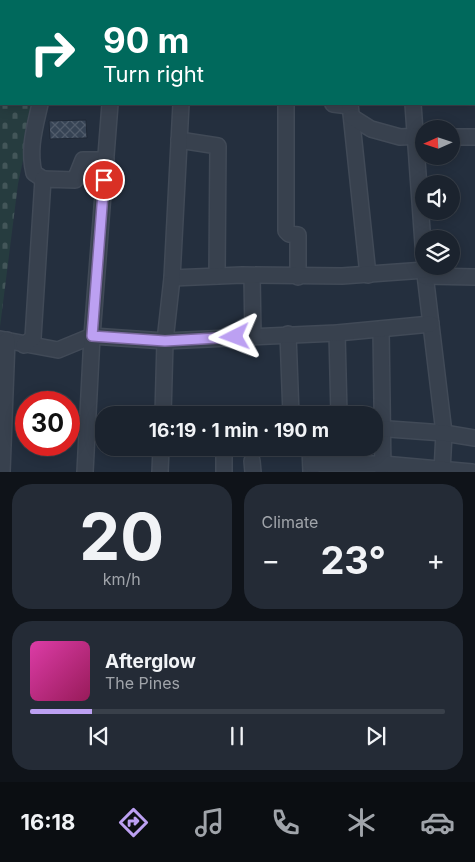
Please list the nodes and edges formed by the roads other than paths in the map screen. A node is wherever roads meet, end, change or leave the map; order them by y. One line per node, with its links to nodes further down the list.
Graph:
1 (40, 105): 15 (street)
2 (110, 105): 13 (street)
3 (181, 105): 12 (street)
4 (286, 105): 23 (street)
5 (336, 105): 7 (street)
6 (413, 105): 8 (street)
7 (350, 109): 9 (street); 19 (street)
8 (416, 120)
9 (415, 136)
10 (460, 137): 11 (street)
11 (475, 138)
12 (179, 140): 21 (street); 25 (street)
13 (106, 160): 15 (street); 30 (street)
14 (421, 165): 16 (street)
15 (43, 179): 34 (street)
16 (424, 230)
17 (415, 269): 19 (street)
18 (460, 274): 24 (street)
19 (368, 275): 23 (street)
20 (426, 275): 26 (street)
21 (217, 276): 22 (street); 25 (street)
22 (252, 276): 23 (street); 31 (street)
23 (298, 277)
24 (475, 277)
25 (172, 278): 33 (street)
26 (431, 324): 27 (street); 40 (street)
27 (381, 329): 28 (street); 38 (street)
28 (337, 333): 29 (street); 37 (street)
29 (288, 334): 31 (street); 36 (street)
30 (92, 336): 33 (street); 34 (street); 48 (street)
31 (253, 336): 33 (street)
32 (4, 340): 34 (street); 47 (street)
33 (165, 341): 35 (street)
34 (24, 345)
35 (163, 406)
36 (291, 406)
37 (340, 406)
38 (379, 406)
39 (383, 428): 40 (street)
40 (444, 433): 41 (street); 46 (street)
41 (475, 438)
42 (161, 456): 49 (street)
43 (224, 456): 50 (street)
44 (311, 468): 45 (street)
45 (383, 468): 46 (street)
46 (442, 470): 51 (street)
47 (2, 472)
48 (85, 472)
49 (160, 472)
50 (224, 472)
51 (472, 472)

